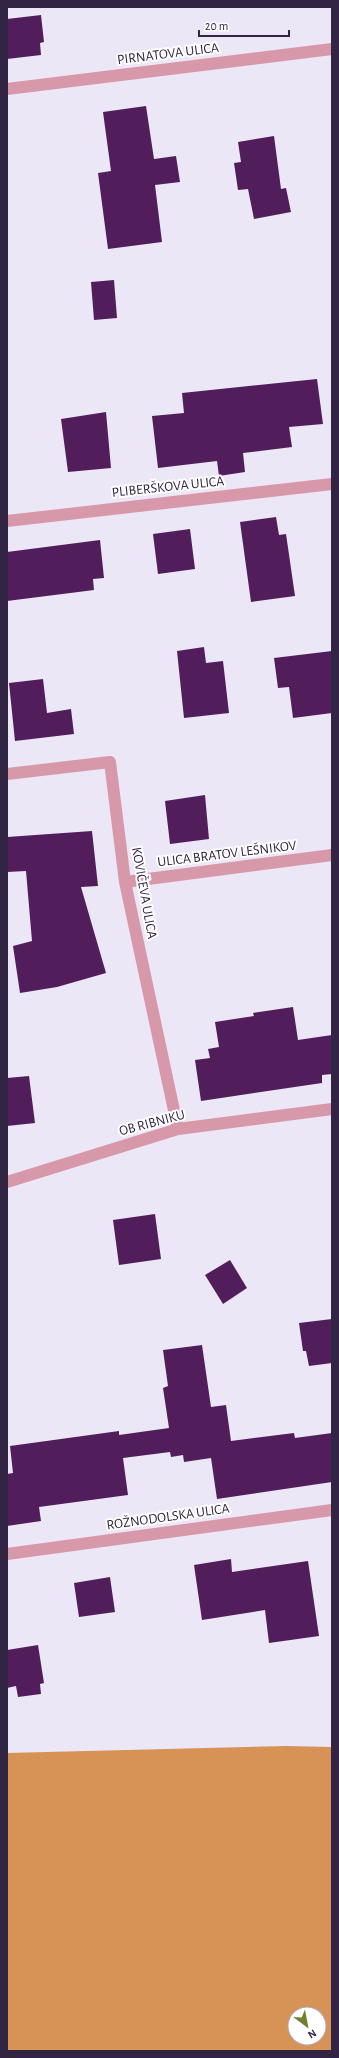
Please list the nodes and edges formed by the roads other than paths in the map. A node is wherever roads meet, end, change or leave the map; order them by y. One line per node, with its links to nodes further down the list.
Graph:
1 (332, 49): 2 (street, PIRNATOVA ULICA)
2 (7, 89)
3 (332, 484): 4 (street, PLIBERŠKOVA ULICA)
4 (7, 520)
5 (7, 774): 7 (street, KOVIČEVA ULICA)
6 (332, 855): 7 (street, ULICA BRATOV LEŠNIKOV)
7 (125, 882): 9 (street, KOVIČEVA ULICA)
8 (332, 1109): 9 (street, OB RIBNIKU)
9 (178, 1129): 10 (street, OB RIBNIKU)
10 (7, 1182)
11 (332, 1510): 12 (street, ROŽNODOLSKA ULICA)
12 (7, 1554)

